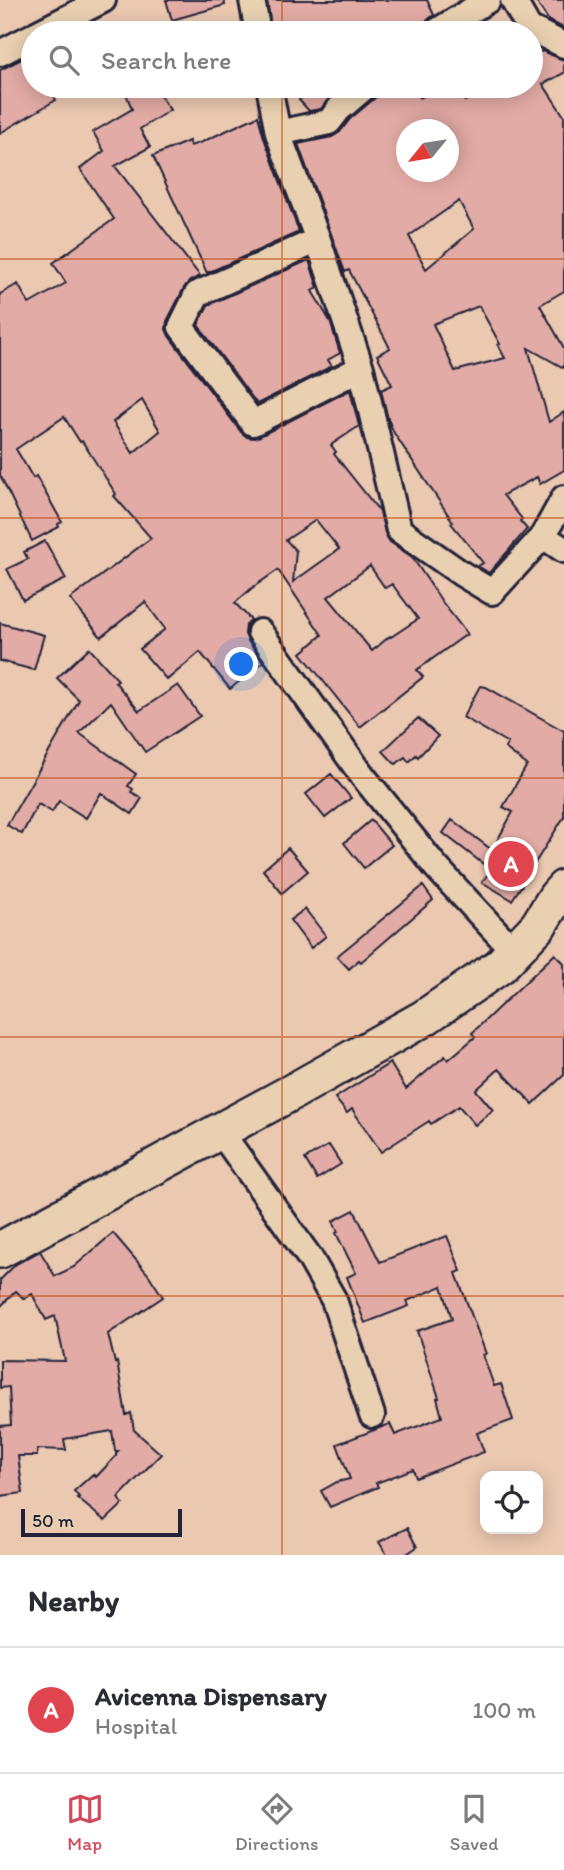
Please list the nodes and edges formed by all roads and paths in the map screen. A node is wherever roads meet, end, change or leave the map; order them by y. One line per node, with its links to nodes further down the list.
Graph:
1 (103, 0): 5 (street)
2 (251, 0): 6 (street)
3 (488, 0): 7 (street)
4 (513, 0): 8 (street)
5 (62, 21)
6 (255, 21)
7 (454, 21)
8 (525, 21)
9 (543, 35): 11 (street)
10 (21, 42): 12 (street)
11 (564, 45)
12 (0, 53)
13 (271, 98): 15 (street)
14 (352, 98): 15 (street)
15 (278, 133): 16 (street)
16 (318, 240): 17 (street); 17 (street)
17 (361, 368): 19 (street)
18 (564, 498): 19 (street)
19 (554, 543)
20 (260, 632): 22 (street)
21 (561, 895): 22 (main road)
22 (514, 951): 23 (main road)
23 (220, 1130): 24 (main road); 25 (street)
24 (0, 1250)
25 (372, 1415)

